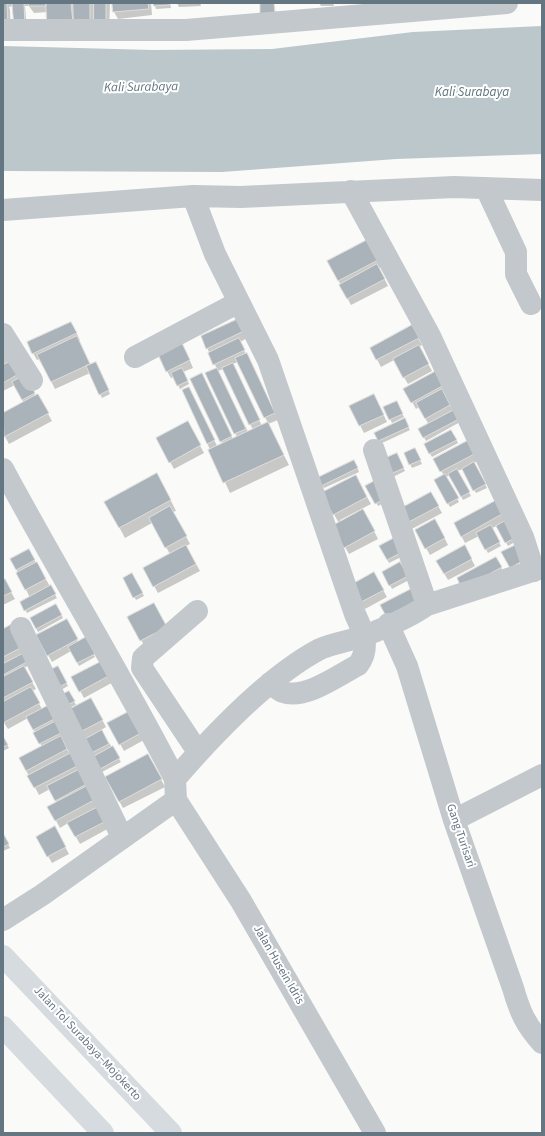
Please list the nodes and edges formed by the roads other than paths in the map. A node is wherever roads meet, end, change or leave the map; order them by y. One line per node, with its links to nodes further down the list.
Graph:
1 (507, 3): 2 (street)
2 (3, 30)
3 (486, 188): 4 (street); 5 (street); 9 (street)
4 (351, 190): 6 (street); 15 (street)
5 (542, 190)
6 (193, 196): 7 (street); 8 (street)
7 (3, 210)
8 (240, 302): 11 (street); 20 (street)
9 (531, 304)
10 (3, 334): 12 (street)
11 (135, 358)
12 (32, 380)
13 (374, 450): 16 (street)
14 (3, 469): 24 (street)
15 (538, 570): 16 (street)
16 (427, 605): 18 (street)
17 (197, 611): 22 (street)
18 (388, 624): 20 (street); 26 (street, Gang Turisari)
19 (21, 628): 27 (street)
20 (365, 635): 21 (street); 21 (street)
21 (270, 683): 22 (street)
22 (198, 752): 24 (street)
23 (542, 774): 26 (street)
24 (175, 779): 25 (street)
25 (176, 800): 27 (street); 34 (street, Jalan Husein Idris)
26 (454, 820): 31 (street, Gang Turisari)
27 (122, 837): 28 (street)
28 (3, 920)
29 (3, 956): 33 (highway, Jalan Tol Surabaya–Mojokerto)
30 (3, 1027): 32 (highway)
31 (542, 1043)
32 (103, 1133)
33 (171, 1133)
34 (375, 1133)

